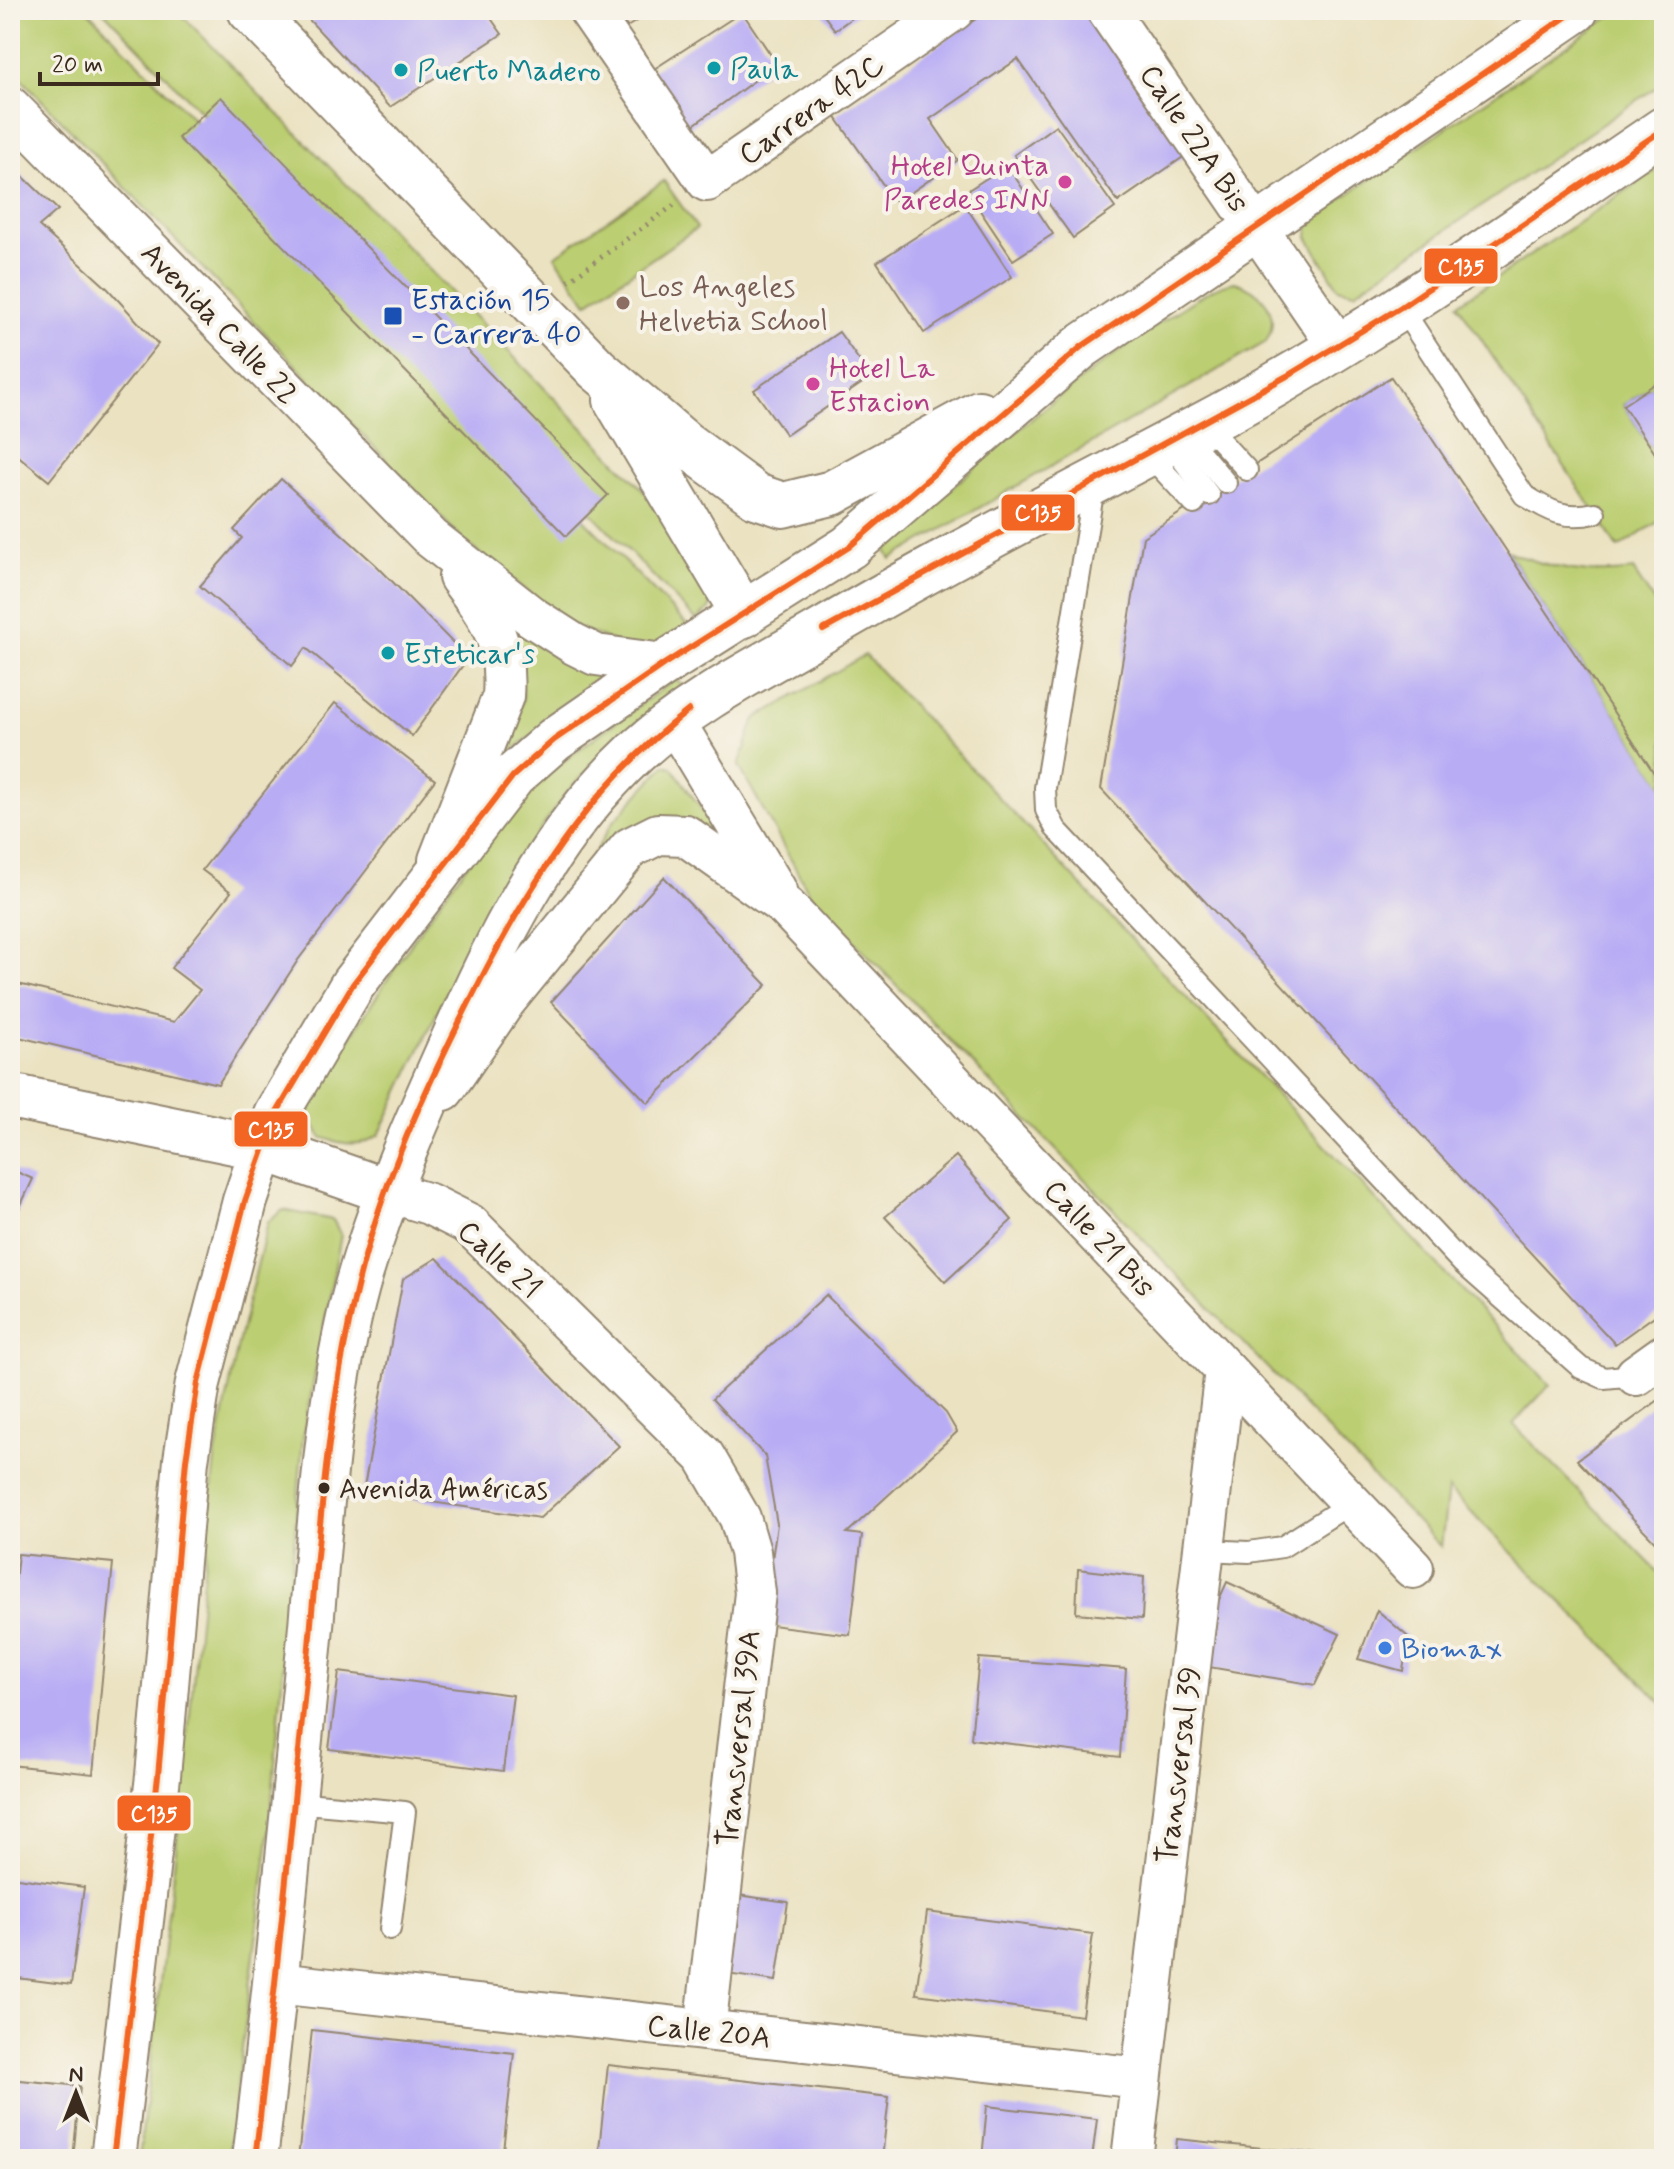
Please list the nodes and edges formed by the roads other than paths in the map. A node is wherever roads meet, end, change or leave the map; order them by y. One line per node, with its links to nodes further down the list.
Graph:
1 (250, 10): 11 (main road)
2 (589, 10): 3 (street, Carrera 42C)
3 (954, 10)
4 (1107, 10): 8 (street, Calle 22A Bis)
5 (1576, 10): 8 (main road)
6 (10, 107): 17 (street, Avenida Calle 22)
7 (1664, 129): 9 (main road)
8 (1256, 227): 10 (street, Calle 22A Bis); 12 (main road)
9 (1401, 307): 10 (main road); 16 (lane)
10 (1338, 346): 13 (main road)
11 (597, 369): 12 (main road); 18 (main road)
12 (1038, 381): 18 (main road)
13 (1177, 439): 13 (lane); 14 (lane); 15 (main road)
14 (1247, 470)
15 (1095, 481): 20 (main road); 27 (lane)
16 (1595, 513)
17 (431, 538): 19 (street, Avenida Calle 22); 21 (street, Avenida Calle 22)
18 (744, 615): 19 (main road)
19 (664, 664): 21 (main road)
20 (674, 721): 22 (street, Calle 21 Bis); 25 (main road)
21 (431, 881): 24 (main road)
22 (786, 907): 25 (street, Calle 21 Bis); 28 (street, Calle 21 Bis)
23 (10, 1096): 24 (main road, Calle 21)
24 (263, 1148): 26 (main road, Calle 21); 38 (main road)
25 (403, 1150): 26 (main road)
26 (386, 1191): 29 (street, Calle 21); 33 (main road)
27 (1650, 1365)
28 (1225, 1370): 30 (street, Calle 21 Bis); 31 (street, Transversal 39)
29 (704, 1456): 36 (street, Transversal 39A)
30 (1351, 1503): 31 (lane); 32 (street, Calle 21 Bis)
31 (1203, 1550): 37 (street, Transversal 39)
32 (1413, 1568)
33 (294, 1802): 34 (lane); 35 (main road)
34 (390, 1929)
35 (276, 1983): 36 (street, Calle 20A); 39 (main road)
36 (705, 2030): 37 (street, Calle 20A)
37 (1141, 2078): 40 (street, Transversal 39)
38 (113, 2159)
39 (255, 2159)
40 (1132, 2159)

